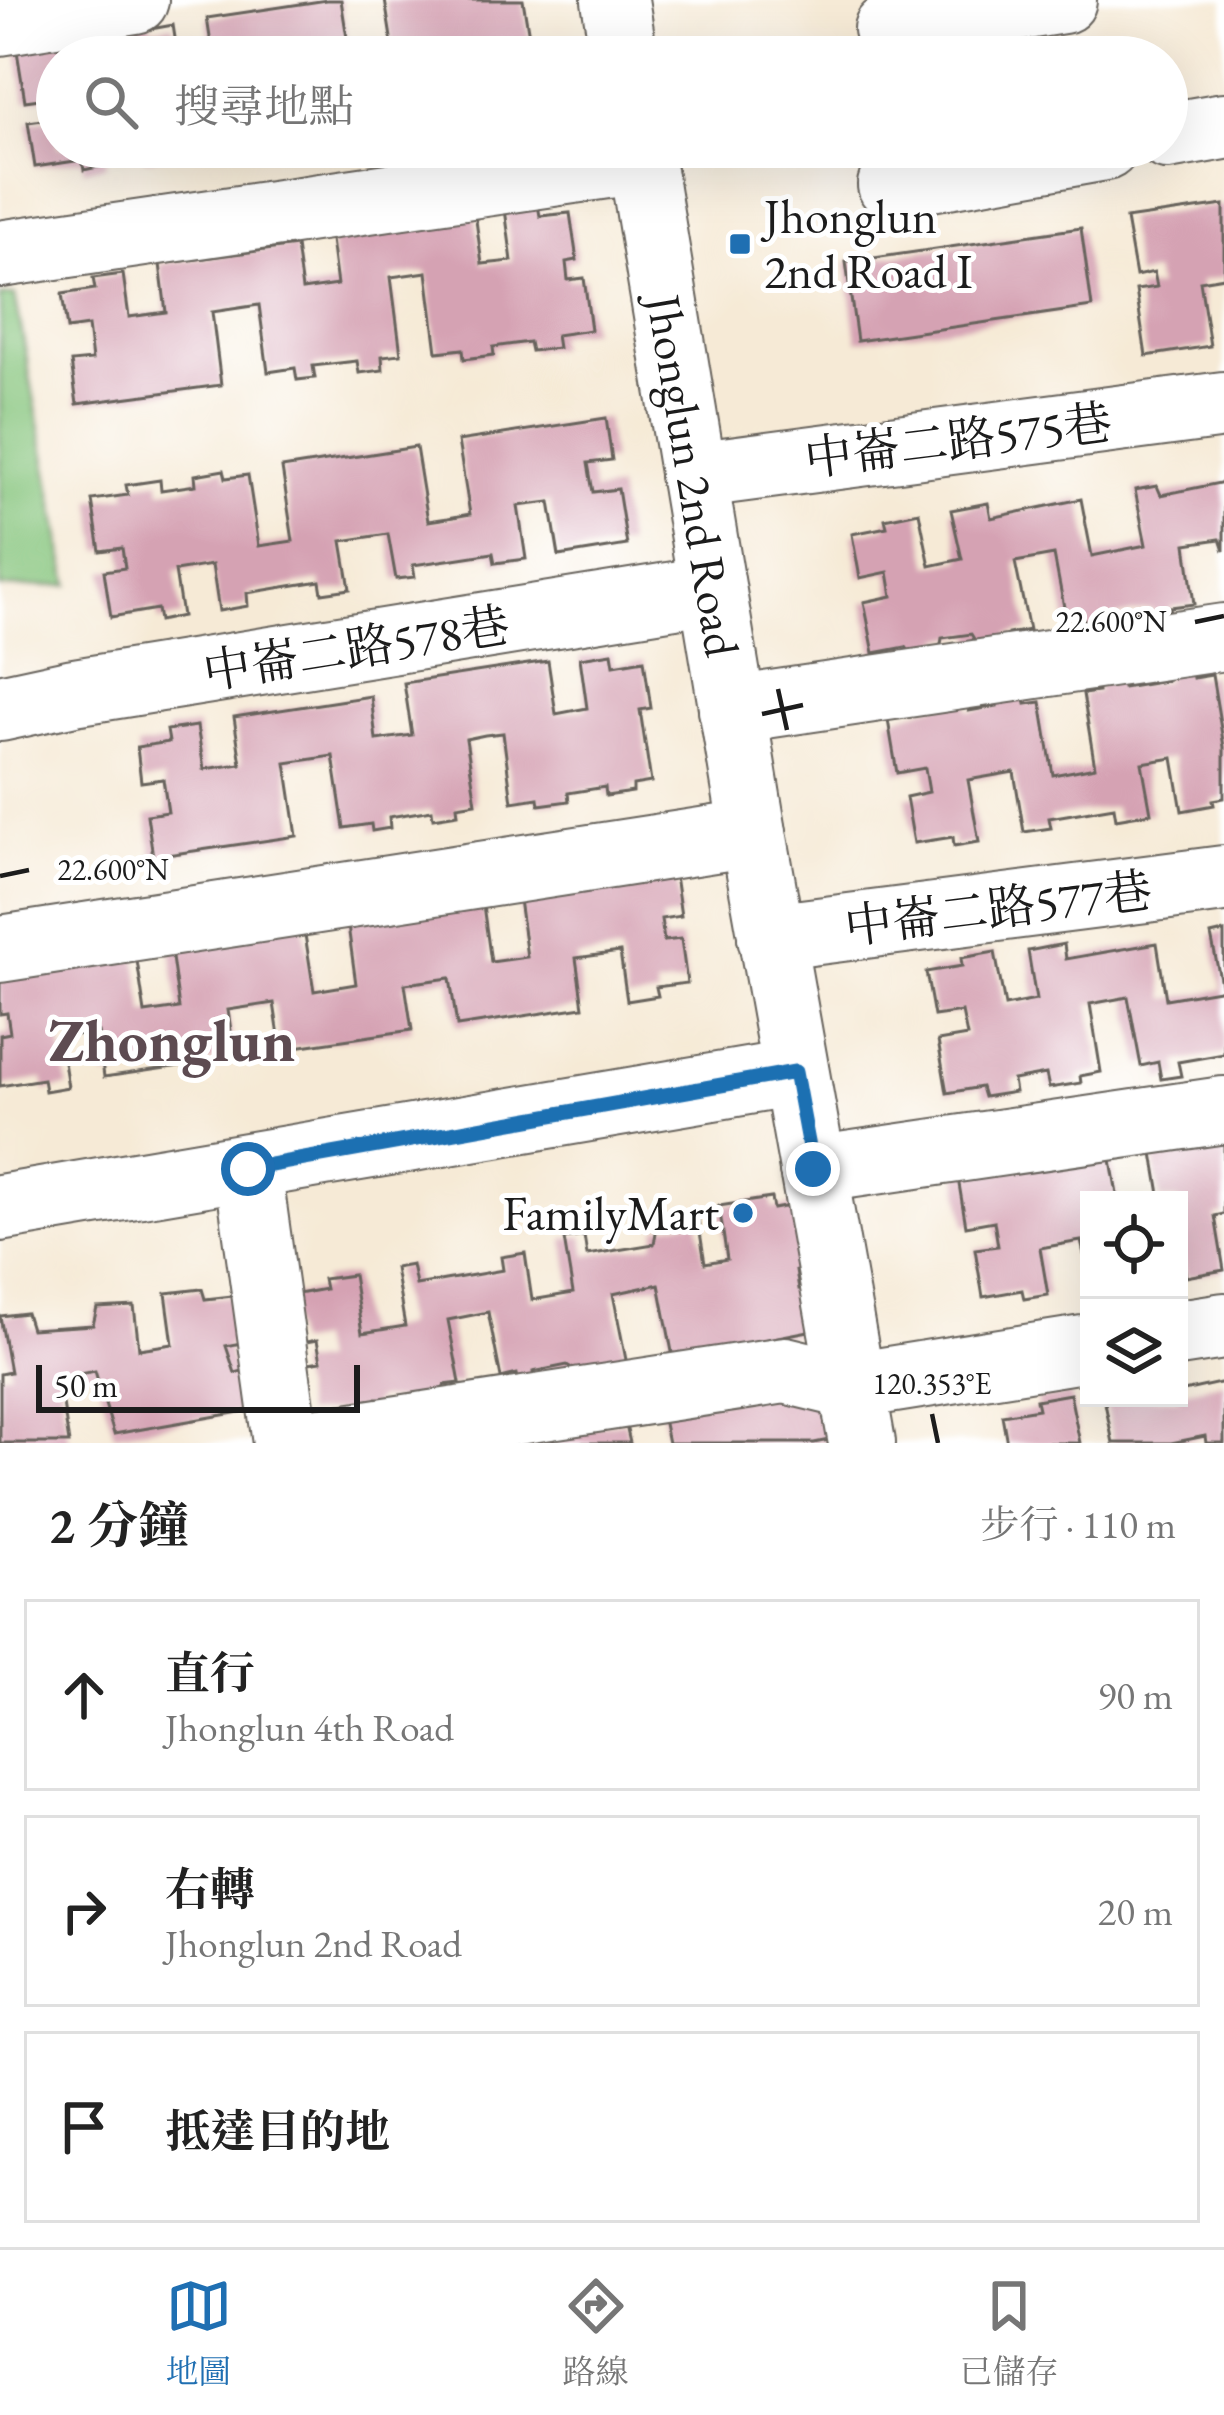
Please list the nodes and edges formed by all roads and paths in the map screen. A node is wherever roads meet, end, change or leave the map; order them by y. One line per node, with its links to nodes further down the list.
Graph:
1 (135, 0): 4 (street)
2 (615, 0): 6 (street)
3 (1064, 0): 5 (street)
4 (0, 22)
5 (887, 29)
6 (621, 36)
7 (1224, 126): 8 (street)
8 (1188, 132)
9 (545, 168): 13 (street)
10 (642, 168): 15 (street, Jhonglun 2nd Road)
11 (987, 168): 12 (street)
12 (891, 185)
13 (0, 254)
14 (1224, 405): 15 (street, 中崙二路575巷)
15 (693, 475): 16 (street, Jhonglun 2nd Road)
16 (712, 589): 18 (street, 中崙二路578巷); 19 (street, Jhonglun 2nd Road)
17 (1224, 637): 19 (street)
18 (0, 708)
19 (732, 710): 20 (street, Jhonglun 2nd Road)
20 (753, 833): 22 (street, Jhonglun 2nd Road); 23 (street)
21 (1224, 879): 22 (street, 中崙二路577巷)
22 (771, 937): 24 (street, Jhonglun 2nd Road)
23 (0, 949)
24 (795, 1072): 26 (street); 27 (street, Jhonglun 2nd Road)
25 (1224, 1110): 27 (street)
26 (248, 1169): 28 (street); 33 (street)
27 (813, 1169): 32 (street, Jhonglun 2nd Road)
28 (0, 1208)
29 (1224, 1326): 30 (street)
30 (1188, 1332)
31 (1080, 1351): 32 (street)
32 (857, 1415): 34 (street)
33 (286, 1443)
34 (307, 1443)

